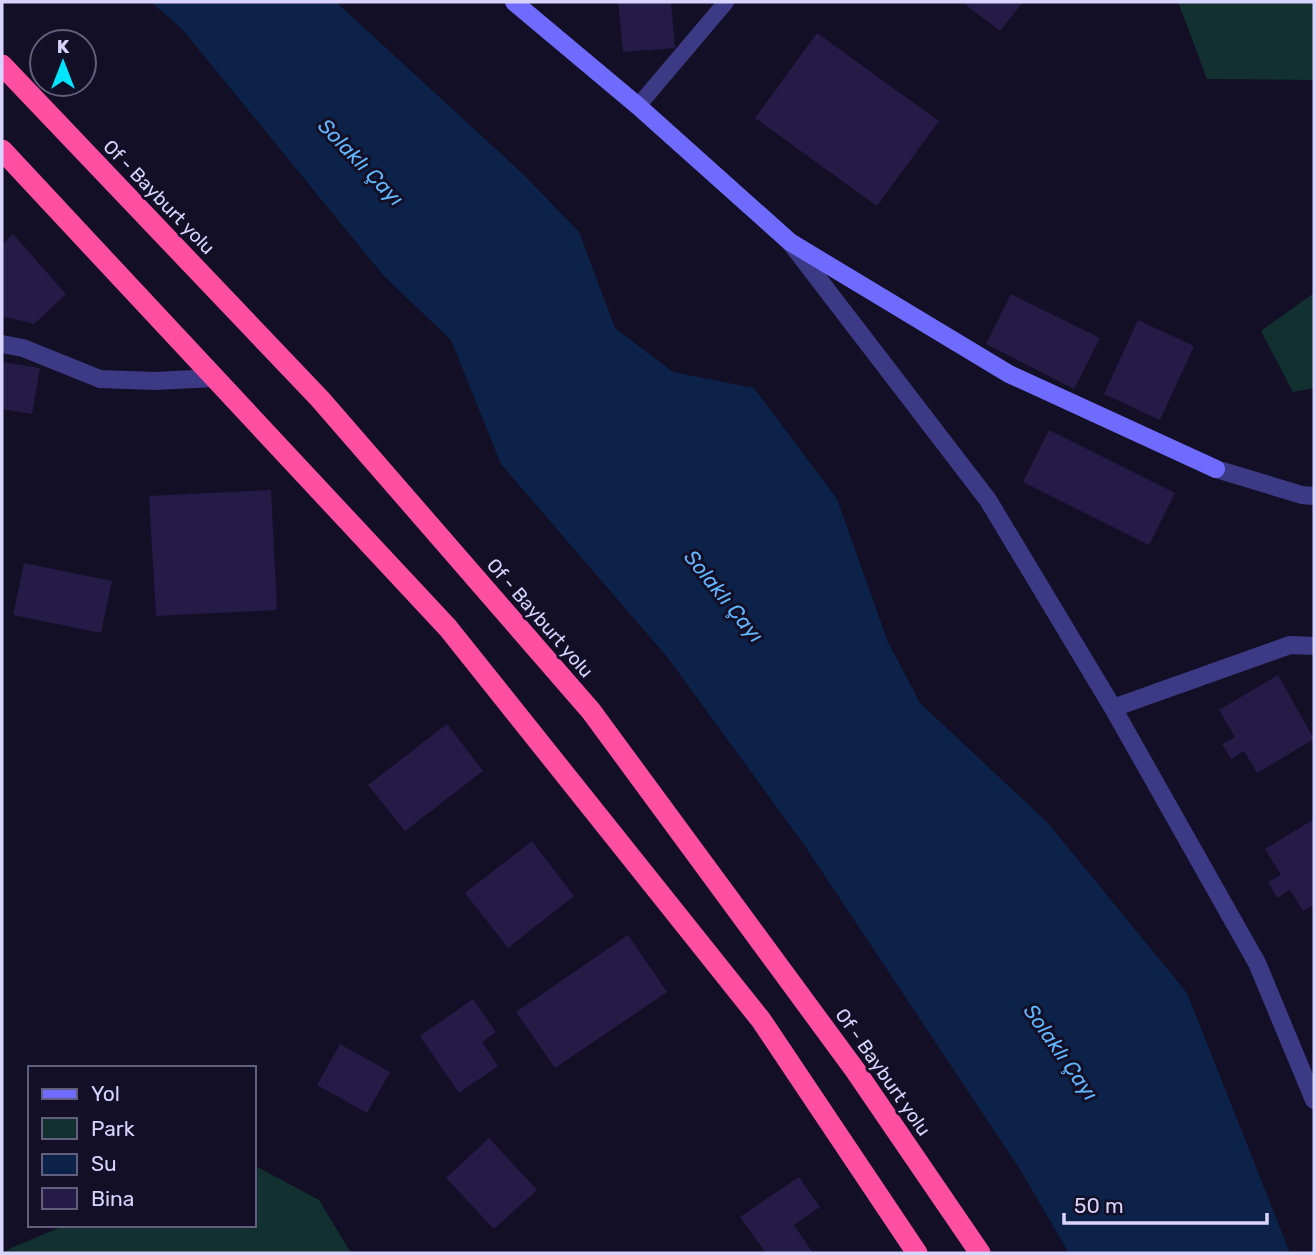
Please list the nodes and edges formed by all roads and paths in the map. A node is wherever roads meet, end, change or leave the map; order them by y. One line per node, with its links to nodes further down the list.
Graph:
1 (514, 2): 4 (street)
2 (726, 2): 4 (lane)
3 (2, 65): 14 (highway, Of - Bayburt yolu)
4 (638, 106): 6 (street)
5 (2, 150): 8 (highway)
6 (790, 242): 9 (street); 11 (street)
7 (2, 344): 8 (street)
8 (214, 378): 13 (highway)
9 (1314, 496)
10 (1314, 646): 11 (street)
11 (1113, 708): 12 (street)
12 (1314, 1100)
13 (917, 1253)
14 (980, 1253)

